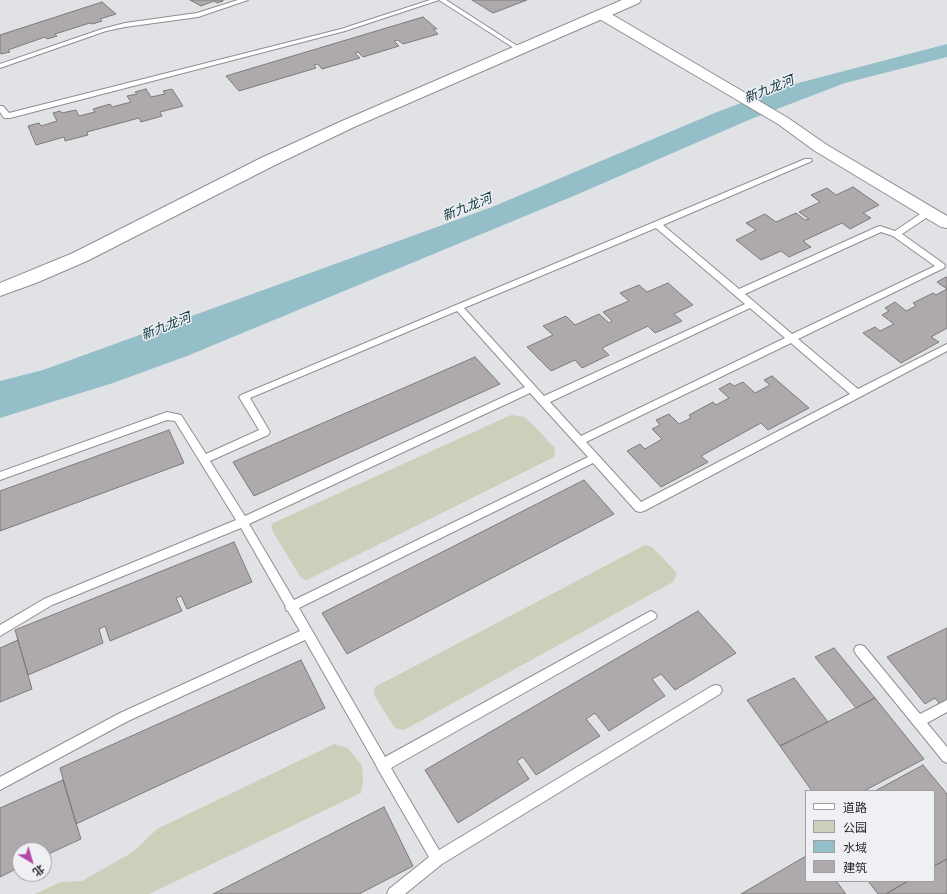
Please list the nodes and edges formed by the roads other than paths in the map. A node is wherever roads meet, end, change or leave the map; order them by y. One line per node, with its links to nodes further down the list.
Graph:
1 (245, 0): 7 (lane)
2 (436, 0): 8 (lane)
3 (442, 0): 6 (lane)
4 (634, 0): 5 (street)
5 (601, 14): 6 (street); 10 (street)
6 (519, 49): 14 (street)
7 (0, 66)
8 (0, 108)
9 (808, 161): 12 (lane)
10 (929, 212): 11 (street); 13 (lane)
11 (947, 223)
12 (657, 224): 15 (lane); 17 (lane)
13 (896, 234): 15 (lane); 18 (lane)
14 (0, 290)
15 (739, 294): 16 (lane)
16 (752, 304): 18 (lane); 22 (lane)
17 (458, 308): 20 (lane); 25 (lane)
18 (791, 338): 21 (lane); 23 (lane)
19 (947, 347): 21 (lane)
20 (531, 388): 22 (lane); 27 (lane)
21 (857, 394): 24 (lane)
22 (543, 401): 23 (lane)
23 (579, 441): 24 (lane)
24 (594, 458): 28 (lane)
25 (204, 459): 26 (lane); 27 (lane)
26 (0, 476)
27 (243, 522): 28 (lane); 30 (lane)
28 (290, 607): 31 (lane)
29 (651, 616): 37 (lane)
30 (0, 631)
31 (306, 634): 37 (lane); 38 (lane)
32 (860, 650): 35 (lane)
33 (716, 690): 39 (lane)
34 (947, 706): 35 (lane)
35 (918, 721): 36 (lane)
36 (947, 757)
37 (382, 766): 39 (lane)
38 (0, 784)
39 (437, 859): 40 (lane)
40 (394, 894)

